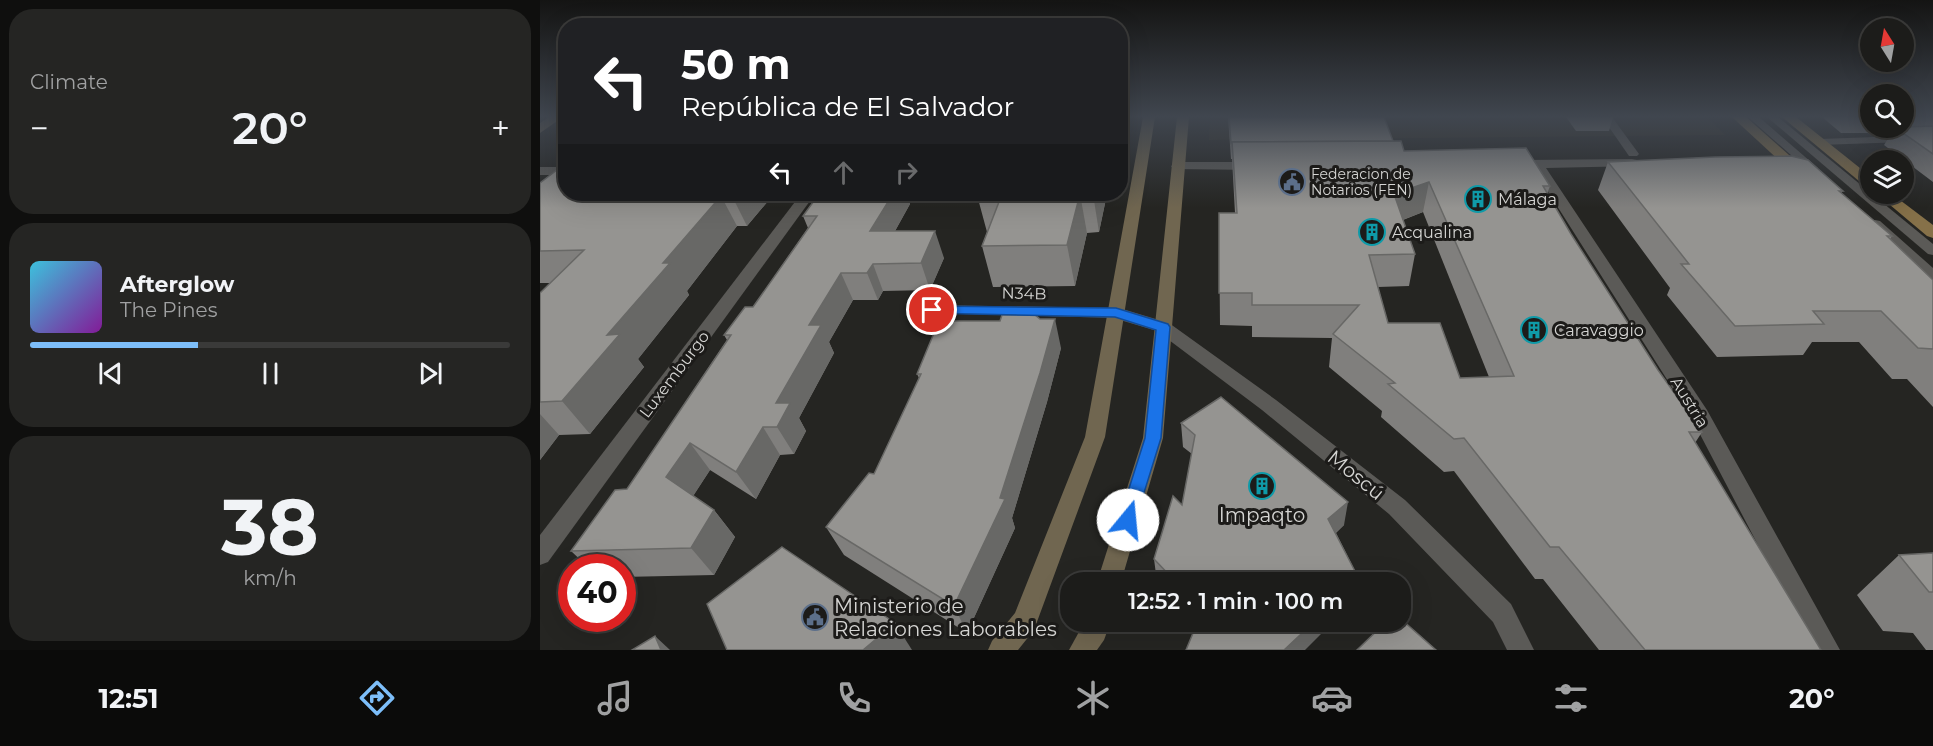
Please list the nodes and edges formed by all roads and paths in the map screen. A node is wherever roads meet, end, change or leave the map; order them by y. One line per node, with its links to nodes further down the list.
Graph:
1 (1144, 147): 30 (street)
2 (1180, 147): 14 (street)
3 (1628, 147): 8 (lane)
4 (1772, 147): 11 (main road)
5 (1784, 147): 20 (lane)
6 (1808, 147): 26 (lane)
7 (1826, 147): 19 (main road)
8 (1633, 154)
9 (1650, 163): 13 (street)
10 (1765, 163): 11 (street)
11 (1790, 163): 20 (main road)
12 (1502, 164): 13 (street)
13 (1537, 164): 38 (street, Austria)
14 (1178, 166): 15 (street); 31 (street)
15 (1269, 166)
16 (558, 169): 17 (street)
17 (540, 171)
18 (558, 172): 21 (street)
19 (1860, 175)
20 (1820, 183)
21 (540, 185)
22 (803, 201): 32 (street, Luxemburgo)
23 (1897, 204): 25 (main road)
24 (1864, 223): 27 (lane); 28 (main road)
25 (1933, 233)
26 (1933, 251)
27 (1933, 275)
28 (1933, 293)
29 (932, 310): 30 (lane, N34B)
30 (1116, 313): 31 (street, Moscú); 35 (street)
31 (1163, 327): 33 (street); 37 (street, Moscú)
32 (540, 554)
33 (1112, 572)
34 (1094, 632): 36 (street)
35 (1001, 650)
36 (1082, 650)
37 (1521, 650)
38 (1827, 650)

